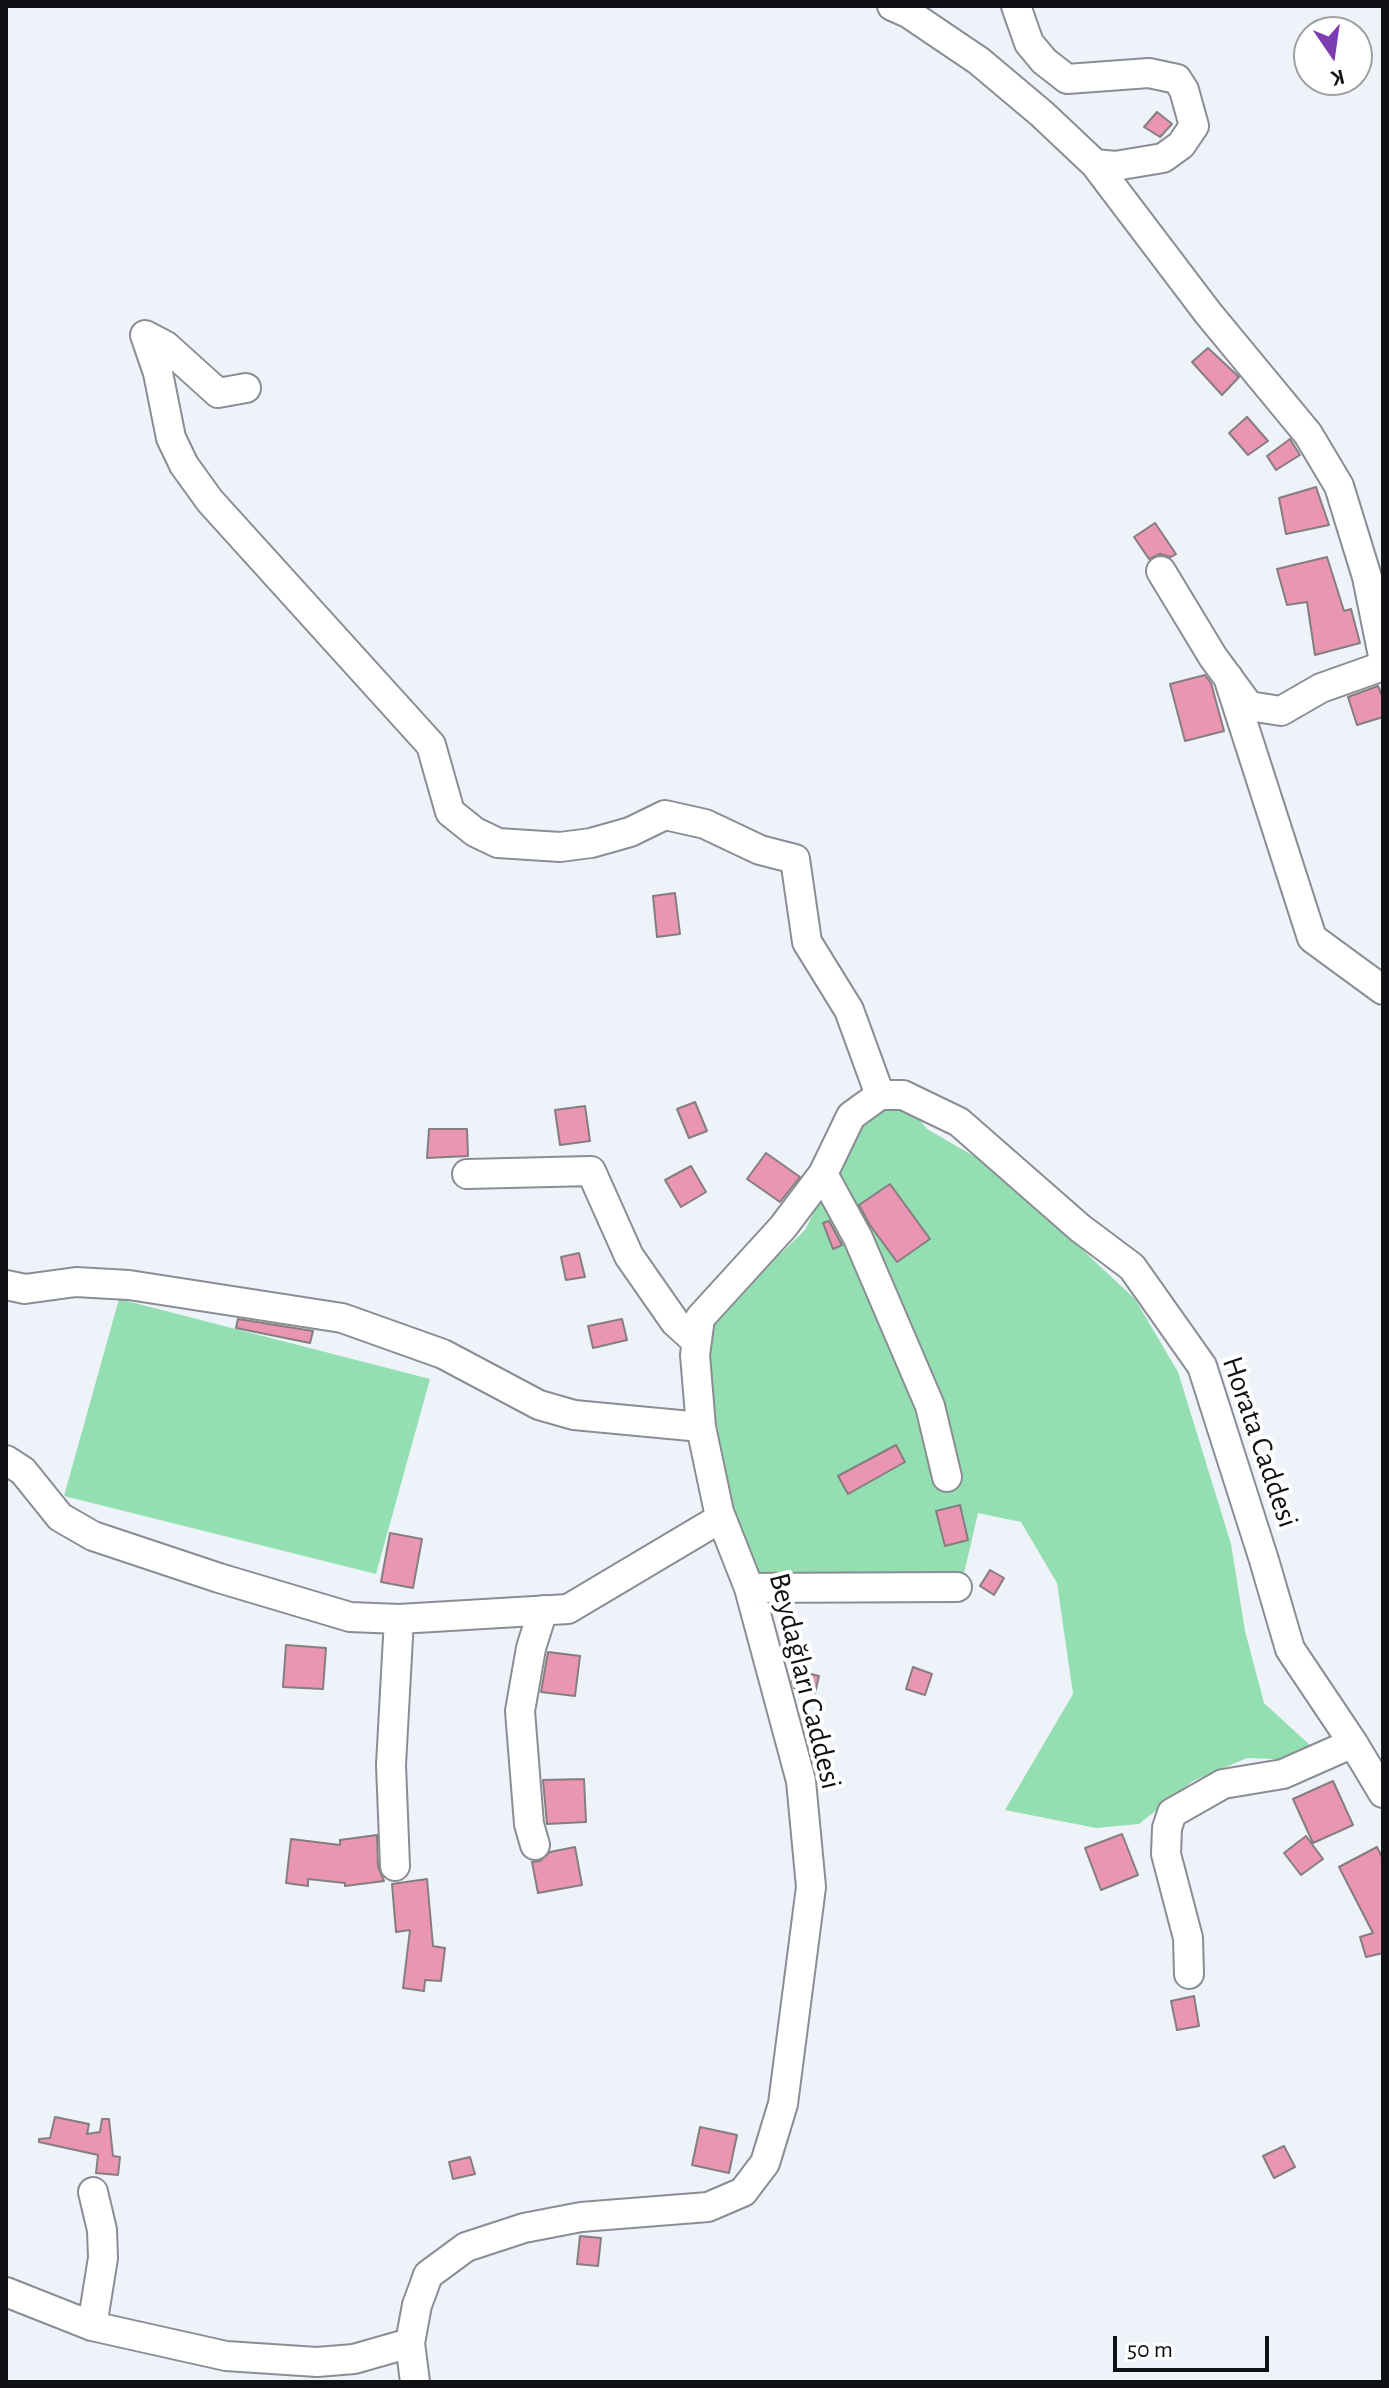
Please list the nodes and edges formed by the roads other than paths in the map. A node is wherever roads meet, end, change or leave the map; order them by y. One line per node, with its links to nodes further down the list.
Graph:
1 (892, 6): 3 (street)
2 (1016, 6): 3 (street)
3 (1095, 164): 6 (street)
4 (246, 388): 10 (street)
5 (1161, 571): 8 (street)
6 (1383, 656)
7 (1383, 666): 8 (street)
8 (1228, 677): 9 (street)
9 (1383, 990)
10 (880, 1095): 12 (street, Beydağları Caddesi); 23 (street, Horata Caddesi)
11 (467, 1174): 14 (street)
12 (823, 1174): 14 (street, Beydağları Caddesi); 17 (street)
13 (6, 1285): 15 (street)
14 (696, 1341): 15 (street, Beydağları Caddesi)
15 (701, 1427): 18 (street, Beydağları Caddesi)
16 (6, 1460): 22 (street)
17 (947, 1477)
18 (721, 1518): 20 (street, Beydağları Caddesi); 21 (street)
19 (957, 1587): 20 (street)
20 (749, 1588): 31 (street, Beydağları Caddesi)
21 (543, 1610): 22 (street); 25 (street)
22 (399, 1619): 26 (street)
23 (1353, 1743): 24 (street, Horata Caddesi); 27 (street)
24 (1383, 1793)
25 (535, 1845)
26 (395, 1866)
27 (1189, 1974)
28 (93, 2192): 30 (street)
29 (6, 2292): 30 (street)
30 (92, 2326): 31 (street)
31 (410, 2343): 32 (street, Beydağları Caddesi)
32 (415, 2382)

